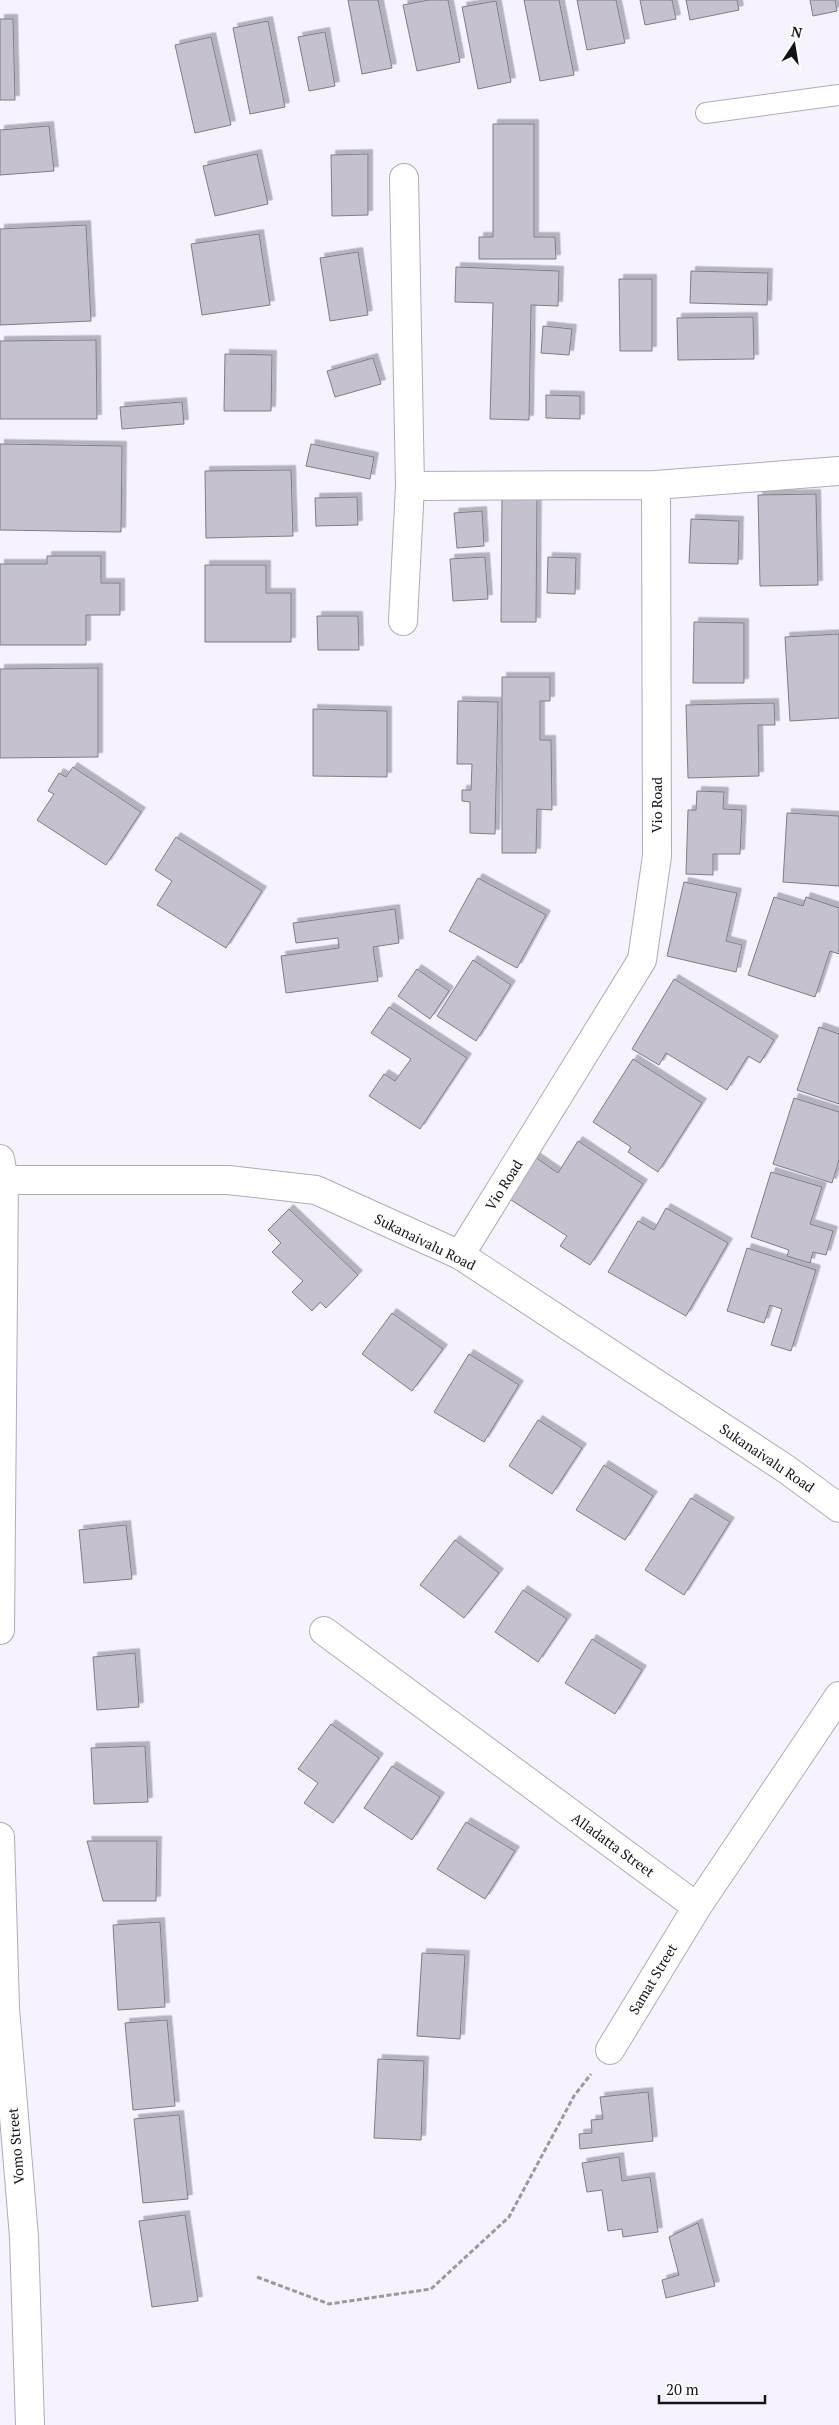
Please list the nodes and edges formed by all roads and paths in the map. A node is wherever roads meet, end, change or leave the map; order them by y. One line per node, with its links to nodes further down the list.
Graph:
1 (839, 95): 2 (lane)
2 (706, 113)
3 (404, 178): 6 (street)
4 (839, 471): 5 (street)
5 (656, 484): 6 (street); 9 (street, Vio Road)
6 (410, 486): 7 (street)
7 (403, 620)
8 (2, 1170): 9 (street, Sukanaivalu Road); 11 (street)
9 (460, 1256): 10 (street, Sukanaivalu Road)
10 (839, 1508)
11 (0, 1630)
12 (324, 1631): 15 (street, Alladatta Street)
13 (839, 1696): 15 (street)
14 (0, 1837): 18 (street, Vomo Street)
15 (697, 1907): 16 (street, Samat Street)
16 (610, 2050): 17 (path)
17 (257, 2277)
18 (30, 2425)

